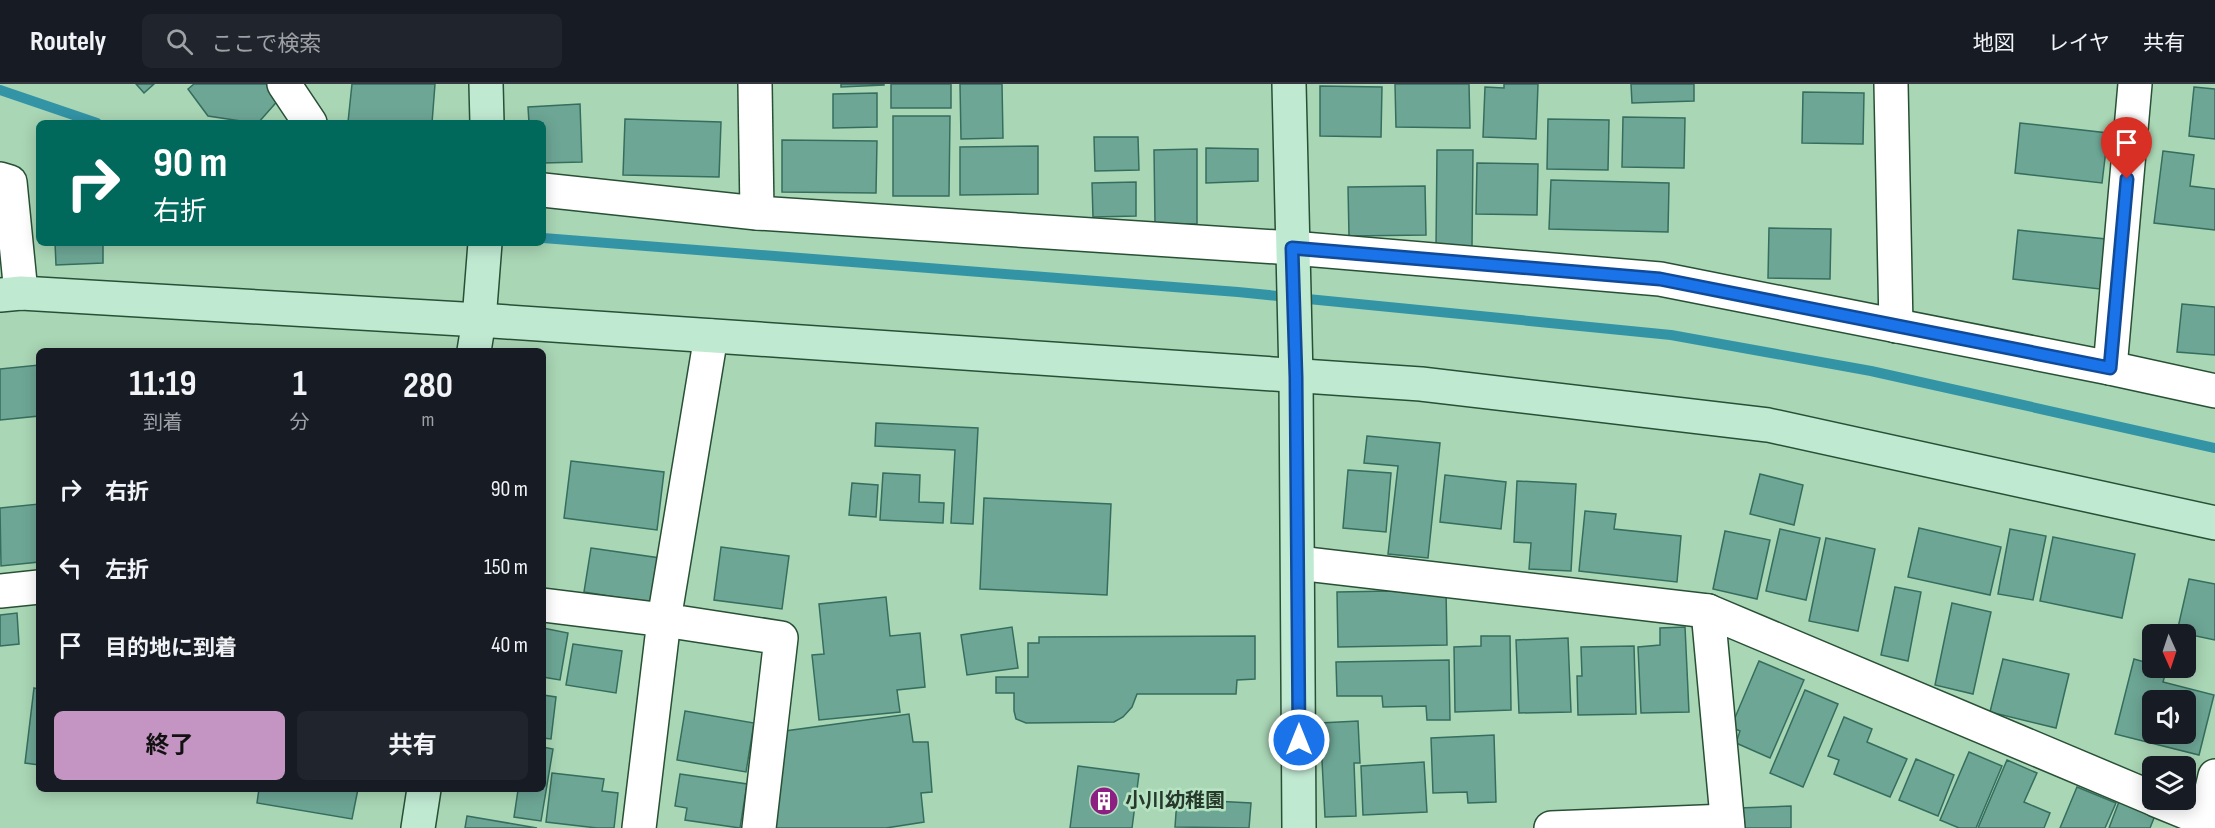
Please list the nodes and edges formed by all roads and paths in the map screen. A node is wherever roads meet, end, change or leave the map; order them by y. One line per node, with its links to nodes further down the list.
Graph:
1 (284, 84): 7 (street)
2 (486, 84): 8 (street)
3 (755, 84): 11 (street)
4 (1290, 84): 13 (street)
5 (1891, 84): 15 (street)
6 (2135, 84): 18 (street)
7 (308, 120)
8 (487, 120)
9 (0, 179): 14 (street)
10 (546, 190): 11 (street)
11 (757, 213): 13 (street)
12 (485, 246): 16 (street)
13 (1292, 253): 15 (street); 19 (street)
14 (11, 294): 16 (street)
15 (1896, 326): 18 (street)
16 (476, 335): 17 (street)
17 (711, 336): 19 (street); 27 (street)
18 (2110, 368): 20 (street)
19 (1296, 377): 21 (street); 22 (street)
20 (2215, 391)
21 (2215, 523)
22 (1298, 563): 26 (street); 37 (street)
23 (36, 586): 24 (street)
24 (0, 591)
25 (546, 605): 27 (street)
26 (1707, 611): 30 (street); 32 (street)
27 (664, 620): 35 (street); 36 (street)
28 (2215, 776): 33 (street)
29 (424, 792): 34 (street)
30 (2142, 794)
31 (2176, 810): 33 (street)
32 (1728, 824): 38 (street)
33 (2204, 824)
34 (418, 828)
35 (639, 828)
36 (759, 828)
37 (1299, 828)
38 (1551, 828)

